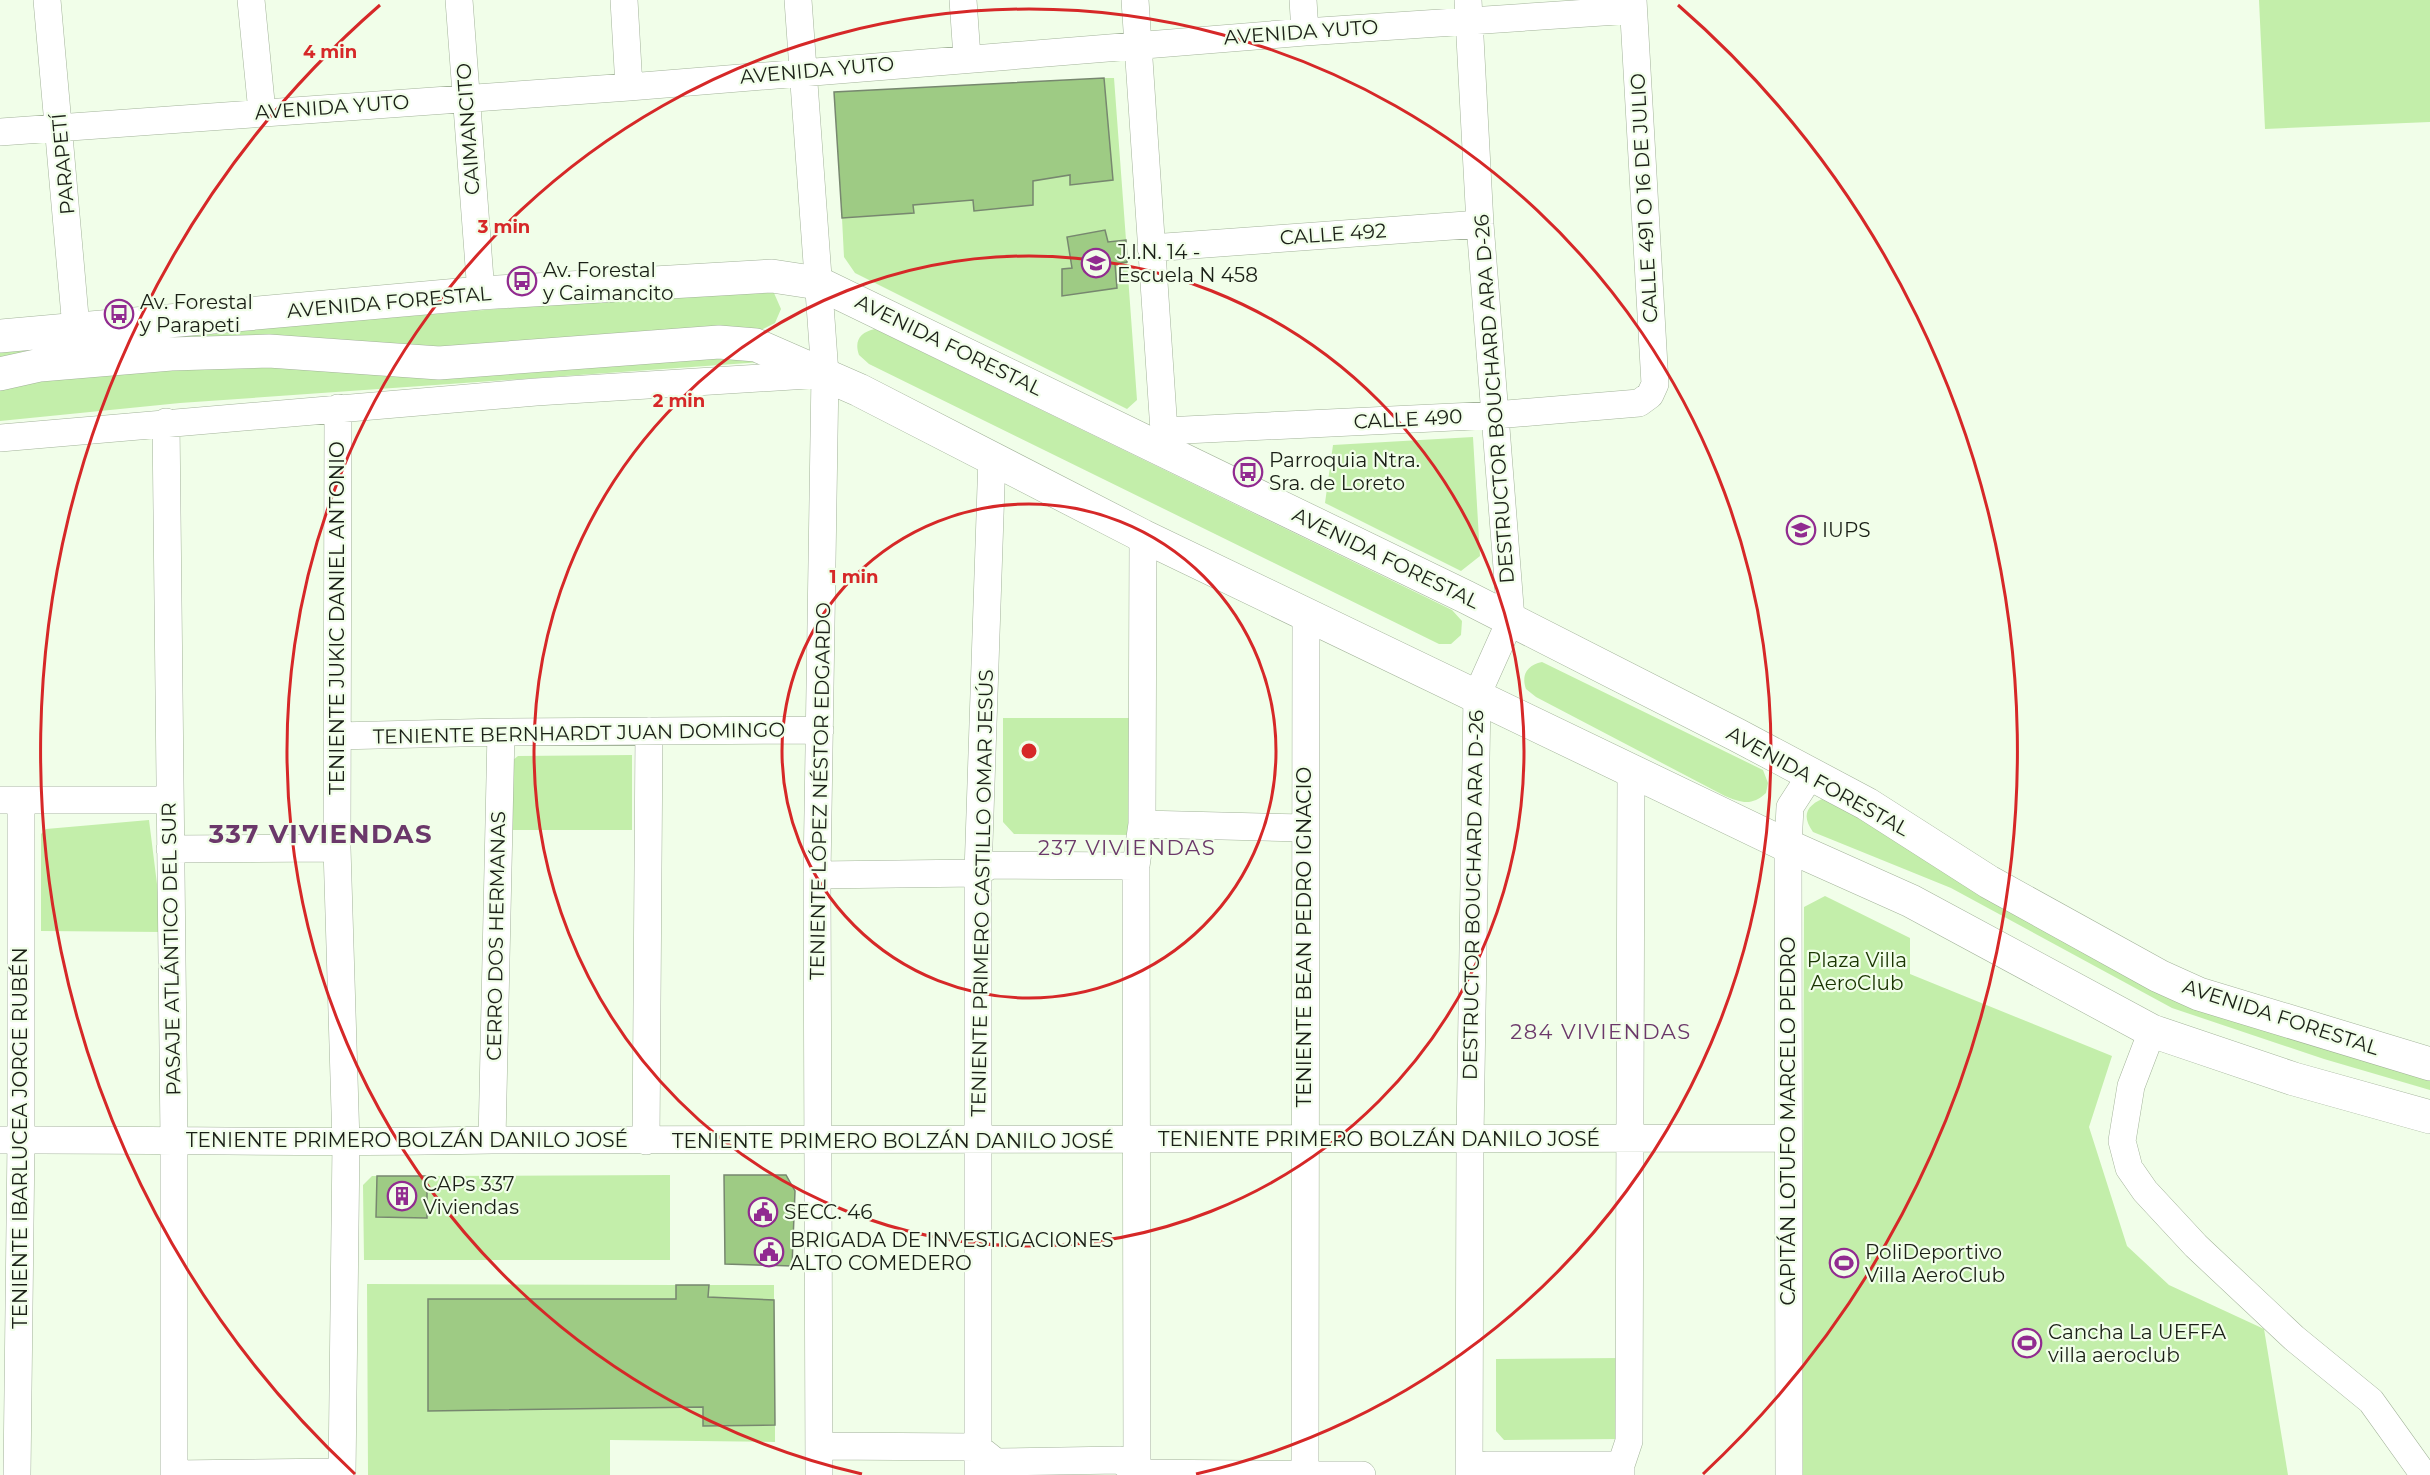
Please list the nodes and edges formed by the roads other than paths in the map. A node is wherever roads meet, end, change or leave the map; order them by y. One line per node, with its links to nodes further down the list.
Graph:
1 (47, 0): 18 (street, PARAPETÍ)
2 (250, 0): 17 (street)
3 (459, 0): 16 (street, CAIMANCITO)
4 (624, 0): 15 (street)
5 (798, 0): 14 (street, TENIENTE LÓPEZ NÉSTOR EDGARDO)
6 (963, 0): 13 (street)
7 (1136, 0): 12 (street)
8 (1303, 0): 11 (street)
9 (1633, 5): 10 (street, AVENIDA YUTO); 28 (street, CALLE 491 O 16 DE JULIO)
10 (1468, 10): 11 (street, AVENIDA YUTO); 20 (street, DESTRUCTOR BOUCHARD ARA D-26)
11 (1305, 32): 12 (street, AVENIDA YUTO)
12 (1139, 45): 13 (street, AVENIDA YUTO); 21 (street)
13 (967, 57): 14 (street, AVENIDA YUTO)
14 (801, 71): 15 (street, AVENIDA YUTO); 22 (street, TENIENTE LÓPEZ NÉSTOR EDGARDO)
15 (629, 87): 16 (street, AVENIDA YUTO)
16 (466, 99): 17 (street, AVENIDA YUTO); 23 (street, CAIMANCITO)
17 (262, 111): 18 (street, AVENIDA YUTO)
18 (59, 126): 19 (street, AVENIDA YUTO); 24 (street, PARAPETÍ)
19 (0, 132)
20 (1480, 224): 21 (street, CALLE 492); 30 (street, DESTRUCTOR BOUCHARD ARA D-26)
21 (1151, 248): 33 (street)
22 (818, 283): 23 (main road, AVENIDA FORESTAL); 27 (street, TENIENTE LÓPEZ NÉSTOR EDGARDO); 33 (main road, AVENIDA FORESTAL)
23 (481, 293): 24 (main road, AVENIDA FORESTAL)
24 (76, 328): 25 (main road, AVENIDA FORESTAL)
25 (0, 336)
26 (0, 374): 27 (main road, AVENIDA FORESTAL)
27 (825, 374): 29 (street); 34 (main road, AVENIDA FORESTAL); 39 (street, TENIENTE LÓPEZ NÉSTOR EDGARDO)
28 (1650, 395): 30 (street, CALLE 490)
29 (338, 408): 31 (street); 42 (street, TENIENTE JUKIC DANIEL ANTONIO)
30 (1495, 415): 33 (street, CALLE 490); 37 (street, DESTRUCTOR BOUCHARD ARA D-26)
31 (166, 422): 32 (street); 45 (street, PASAJE ATLÁNTICO DEL SUR)
32 (0, 438)
33 (1158, 439): 37 (main road, AVENIDA FORESTAL)
34 (992, 456): 35 (main road, AVENIDA FORESTAL); 53 (street, TENIENTE PRIMERO CASTILLO OMAR JESÚS)
35 (1143, 536): 36 (main road, AVENIDA FORESTAL); 47 (street)
36 (1306, 615): 38 (main road, AVENIDA FORESTAL); 48 (street, TENIENTE BEAN PEDRO IGNACIO)
37 (1511, 619): 38 (street, DESTRUCTOR BOUCHARD ARA D-26); 44 (main road, AVENIDA FORESTAL)
38 (1477, 695): 43 (main road, AVENIDA FORESTAL); 61 (street, DESTRUCTOR BOUCHARD ARA D-26)
39 (820, 730): 40 (street, TENIENTE BERNHARDT JUAN DOMINGO); 54 (street, TENIENTE LÓPEZ NÉSTOR EDGARDO)
40 (649, 731): 41 (street, TENIENTE BERNHARDT JUAN DOMINGO); 66 (street)
41 (501, 732): 42 (street, TENIENTE BERNHARDT JUAN DOMINGO); 63 (street, CERRO DOS HERMANAS)
42 (337, 736): 50 (street, TENIENTE JUKIC DANIEL ANTONIO)
43 (1631, 771): 49 (main road, AVENIDA FORESTAL); 58 (street)
44 (1812, 773): 49 (street, CAPITÁN LOTUFO MARCELO PEDRO); 56 (main road, AVENIDA FORESTAL)
45 (169, 800): 46 (street); 51 (street, PASAJE ATLÁNTICO DEL SUR)
46 (10, 801): 62 (street, TENIENTE IBARLUCEA JORGE RUBÉN)
47 (1142, 824): 48 (street); 52 (street)
48 (1305, 828): 65 (street, TENIENTE BEAN PEDRO IGNACIO)
49 (1788, 846): 55 (main road, AVENIDA FORESTAL); 59 (street, CAPITÁN LOTUFO MARCELO PEDRO)
50 (337, 848): 51 (street); 69 (street, TENIENTE JUKIC DANIEL ANTONIO)
51 (170, 849): 60 (street, PASAJE ATLÁNTICO DEL SUR)
52 (1136, 866): 53 (street); 64 (street)
53 (978, 873): 54 (street); 68 (street, TENIENTE PRIMERO CASTILLO OMAR JESÚS)
54 (817, 875): 67 (street, TENIENTE LÓPEZ NÉSTOR EDGARDO)
55 (2152, 1031): 57 (main road, AVENIDA FORESTAL); 83 (street)
56 (2430, 1064)
57 (2430, 1117)
58 (1629, 1138): 59 (street, TENIENTE PRIMERO BOLZÁN DANILO JOSÉ); 61 (street, TENIENTE PRIMERO BOLZÁN DANILO JOSÉ); 72 (street)
59 (1787, 1138): 82 (street, CAPITÁN LOTUFO MARCELO PEDRO)
60 (174, 1139): 62 (street, TENIENTE PRIMERO BOLZÁN DANILO JOSÉ); 69 (street, TENIENTE PRIMERO BOLZÁN DANILO JOSÉ); 74 (street, PASAJE ATLÁNTICO DEL SUR)
61 (1470, 1139): 65 (street, TENIENTE PRIMERO BOLZÁN DANILO JOSÉ); 81 (street, DESTRUCTOR BOUCHARD ARA D-26)
62 (11, 1140): 76 (street, TENIENTE IBARLUCEA JORGE RUBÉN)
63 (492, 1140): 66 (street, TENIENTE PRIMERO BOLZÁN DANILO JOSÉ); 69 (street, TENIENTE PRIMERO BOLZÁN DANILO JOSÉ)
64 (1136, 1140): 65 (street, TENIENTE PRIMERO BOLZÁN DANILO JOSÉ); 68 (street, TENIENTE PRIMERO BOLZÁN DANILO JOSÉ); 75 (street)
65 (1304, 1140): 79 (street, TENIENTE BEAN PEDRO IGNACIO)
66 (646, 1141): 67 (street, TENIENTE PRIMERO BOLZÁN DANILO JOSÉ)
67 (817, 1141): 68 (street, TENIENTE PRIMERO BOLZÁN DANILO JOSÉ); 70 (street, TENIENTE LÓPEZ NÉSTOR EDGARDO)
68 (978, 1141): 71 (street, TENIENTE PRIMERO CASTILLO OMAR JESÚS)
69 (346, 1143): 73 (street, TENIENTE JUKIC DANIEL ANTONIO)
70 (819, 1446): 71 (street); 77 (street, TENIENTE LÓPEZ NÉSTOR EDGARDO)
71 (977, 1447): 75 (street); 78 (street, TENIENTE PRIMERO CASTILLO OMAR JESÚS)
72 (1621, 1470): 81 (street)
73 (342, 1473): 74 (street)
74 (174, 1474)
75 (1137, 1474): 79 (street)
76 (17, 1475)
77 (819, 1475)
78 (978, 1475)
79 (1305, 1475): 80 (street)
80 (1362, 1475)
81 (1469, 1475)
82 (1789, 1475)
83 (2424, 1475)

